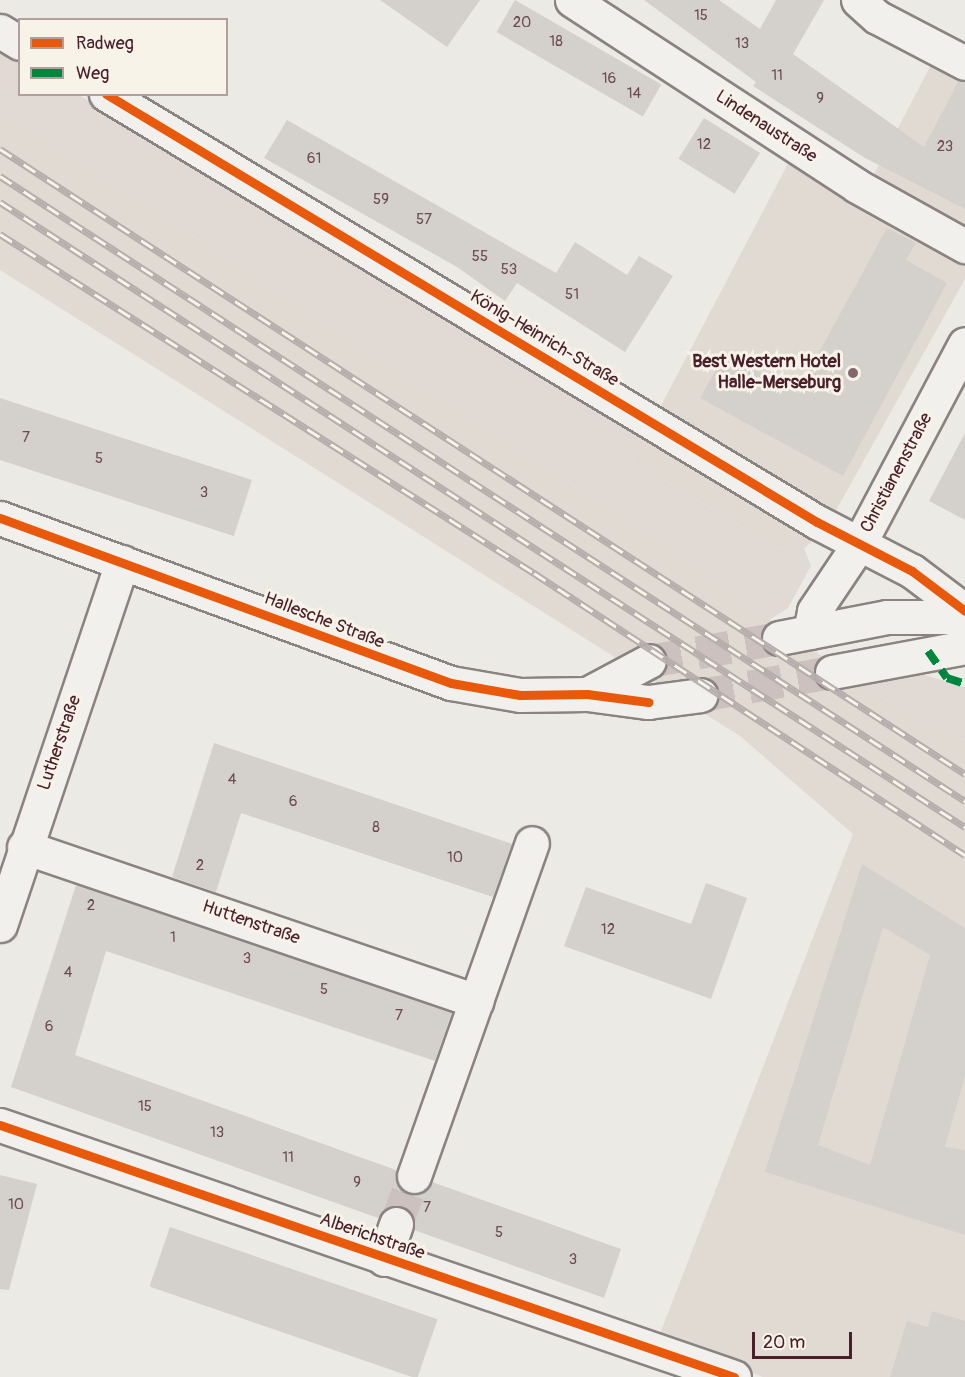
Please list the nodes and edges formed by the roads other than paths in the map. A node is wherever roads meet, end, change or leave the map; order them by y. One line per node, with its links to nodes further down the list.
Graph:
1 (572, 0): 7 (street, Lindenaustraße)
2 (858, 0): 5 (street)
3 (0, 31): 4 (street)
4 (18, 42)
5 (965, 63)
6 (109, 96): 10 (street, König-Heinrich-Straße)
7 (965, 246)
8 (965, 344): 10 (street, Christianenstraße)
9 (0, 518): 11 (street, Hallesche Straße)
10 (859, 544): 12 (street, König-Heinrich-Straße); 13 (street, Christianenstraße)
11 (122, 562): 17 (street, Hallesche Straße); 20 (street, Lutherstraße)
12 (965, 610)
13 (965, 617)
14 (965, 647): 16 (street)
15 (649, 661): 17 (street, Hallesche Straße)
16 (832, 672)
17 (587, 694): 18 (street, Hallesche Straße)
18 (701, 695)
19 (532, 843): 22 (street)
20 (24, 847): 21 (street, Lutherstraße); 22 (street, Huttenstraße)
21 (0, 925)
22 (477, 1000): 24 (street)
23 (0, 1125): 26 (street, Alberichstraße)
24 (414, 1176)
25 (396, 1224): 26 (street)
26 (384, 1260): 27 (street, Alberichstraße)
27 (684, 1369): 28 (street, Alberichstraße)
28 (734, 1377)

